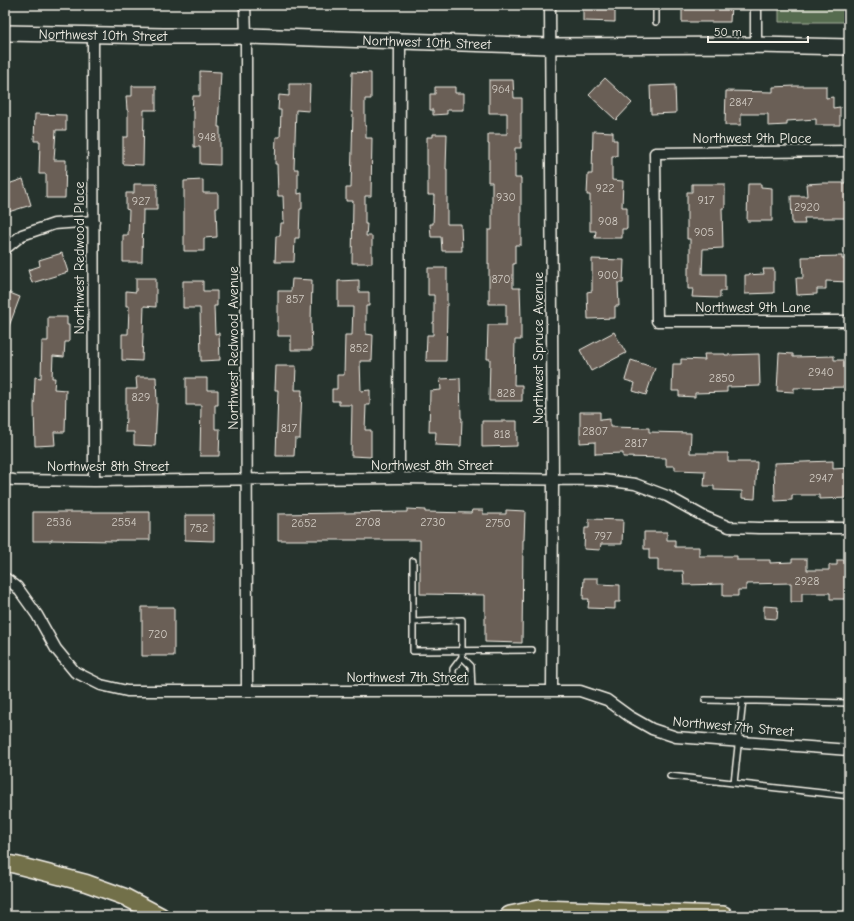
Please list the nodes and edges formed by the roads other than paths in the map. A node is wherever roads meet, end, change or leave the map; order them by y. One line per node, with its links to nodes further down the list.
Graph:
1 (245, 5): 8 (street, Northwest Redwood Avenue)
2 (550, 5): 11 (street, Northwest Spruce Avenue)
3 (656, 5): 5 (lane)
4 (756, 5): 10 (street)
5 (656, 22)
6 (5, 33): 7 (street, Northwest 10th Street)
7 (93, 35): 8 (street, Northwest 10th Street); 14 (street, Northwest Redwood Place)
8 (246, 36): 9 (street, Northwest 10th Street); 20 (street, Northwest Redwood Avenue)
9 (400, 41): 11 (street, Northwest 10th Street); 18 (street)
10 (756, 45): 11 (street, Northwest 10th Street); 12 (street, Northwest 10th Street)
11 (550, 46): 21 (street, Northwest Spruce Avenue)
12 (849, 47)
13 (849, 152): 16 (street, Northwest 9th Place)
14 (94, 222): 15 (street); 22 (street, Northwest Redwood Place)
15 (5, 249)
16 (657, 321): 17 (street, Northwest 9th Lane)
17 (849, 321)
18 (399, 478): 20 (street, Northwest 8th Street); 21 (street, Northwest 8th Street)
19 (5, 479): 22 (street, Northwest 8th Street)
20 (247, 480): 22 (street, Northwest 8th Street); 31 (street, Northwest Redwood Avenue)
21 (553, 480): 23 (street, Northwest 8th Street); 30 (street, Northwest Spruce Avenue)
22 (94, 481)
23 (849, 528)
24 (413, 561): 26 (lane)
25 (5, 578): 31 (street, Northwest 7th Street)
26 (413, 622): 27 (lane); 27 (lane, one-way to 26)
27 (462, 650): 28 (lane); 29 (lane)
28 (532, 650)
29 (462, 658): 32 (lane); 33 (lane)
30 (552, 690): 33 (street, Northwest 7th Street); 37 (street, Northwest 7th Street)
31 (247, 691): 32 (street, Northwest 7th Street)
32 (453, 691): 33 (street, Northwest 7th Street)
33 (472, 691)
34 (705, 700): 35 (lane)
35 (743, 700): 36 (lane); 37 (lane)
36 (849, 703)
37 (739, 742): 38 (street, Northwest 7th Street); 40 (lane)
38 (849, 750)
39 (670, 776): 40 (lane)
40 (734, 783): 41 (lane)
41 (849, 796)
42 (5, 863): 43 (main road)
43 (161, 916)
44 (510, 916): 45 (highway)
45 (724, 916)

